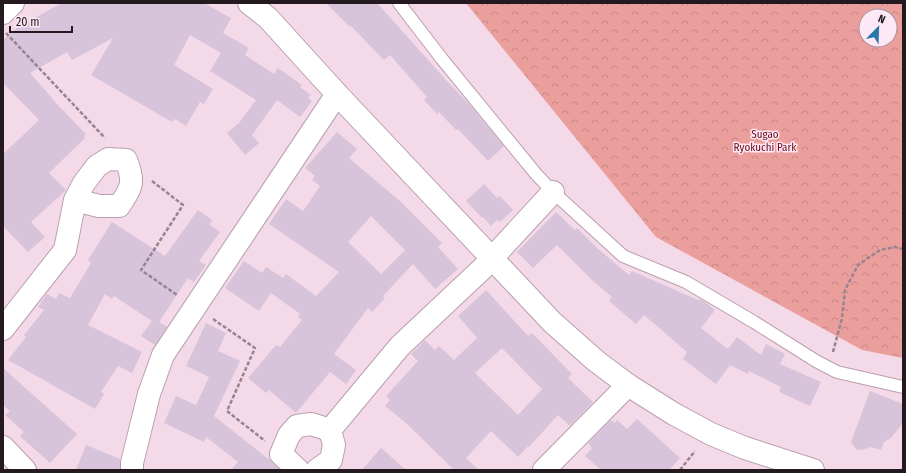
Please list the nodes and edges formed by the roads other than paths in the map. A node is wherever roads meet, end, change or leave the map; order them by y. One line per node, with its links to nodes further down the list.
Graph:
1 (13, 3): 4 (street)
2 (249, 3): 5 (street)
3 (398, 3): 6 (lane)
4 (3, 13)
5 (338, 94): 8 (street); 16 (street)
6 (553, 192): 8 (street); 11 (lane)
7 (75, 200): 9 (street)
8 (491, 258): 10 (street); 12 (street)
9 (3, 329)
10 (628, 385): 18 (street); 19 (street)
11 (903, 387)
12 (330, 430): 14 (street); 17 (street)
13 (3, 447): 15 (street)
14 (292, 465)
15 (25, 470)
16 (132, 470)
17 (317, 470)
18 (544, 470)
19 (813, 470)

